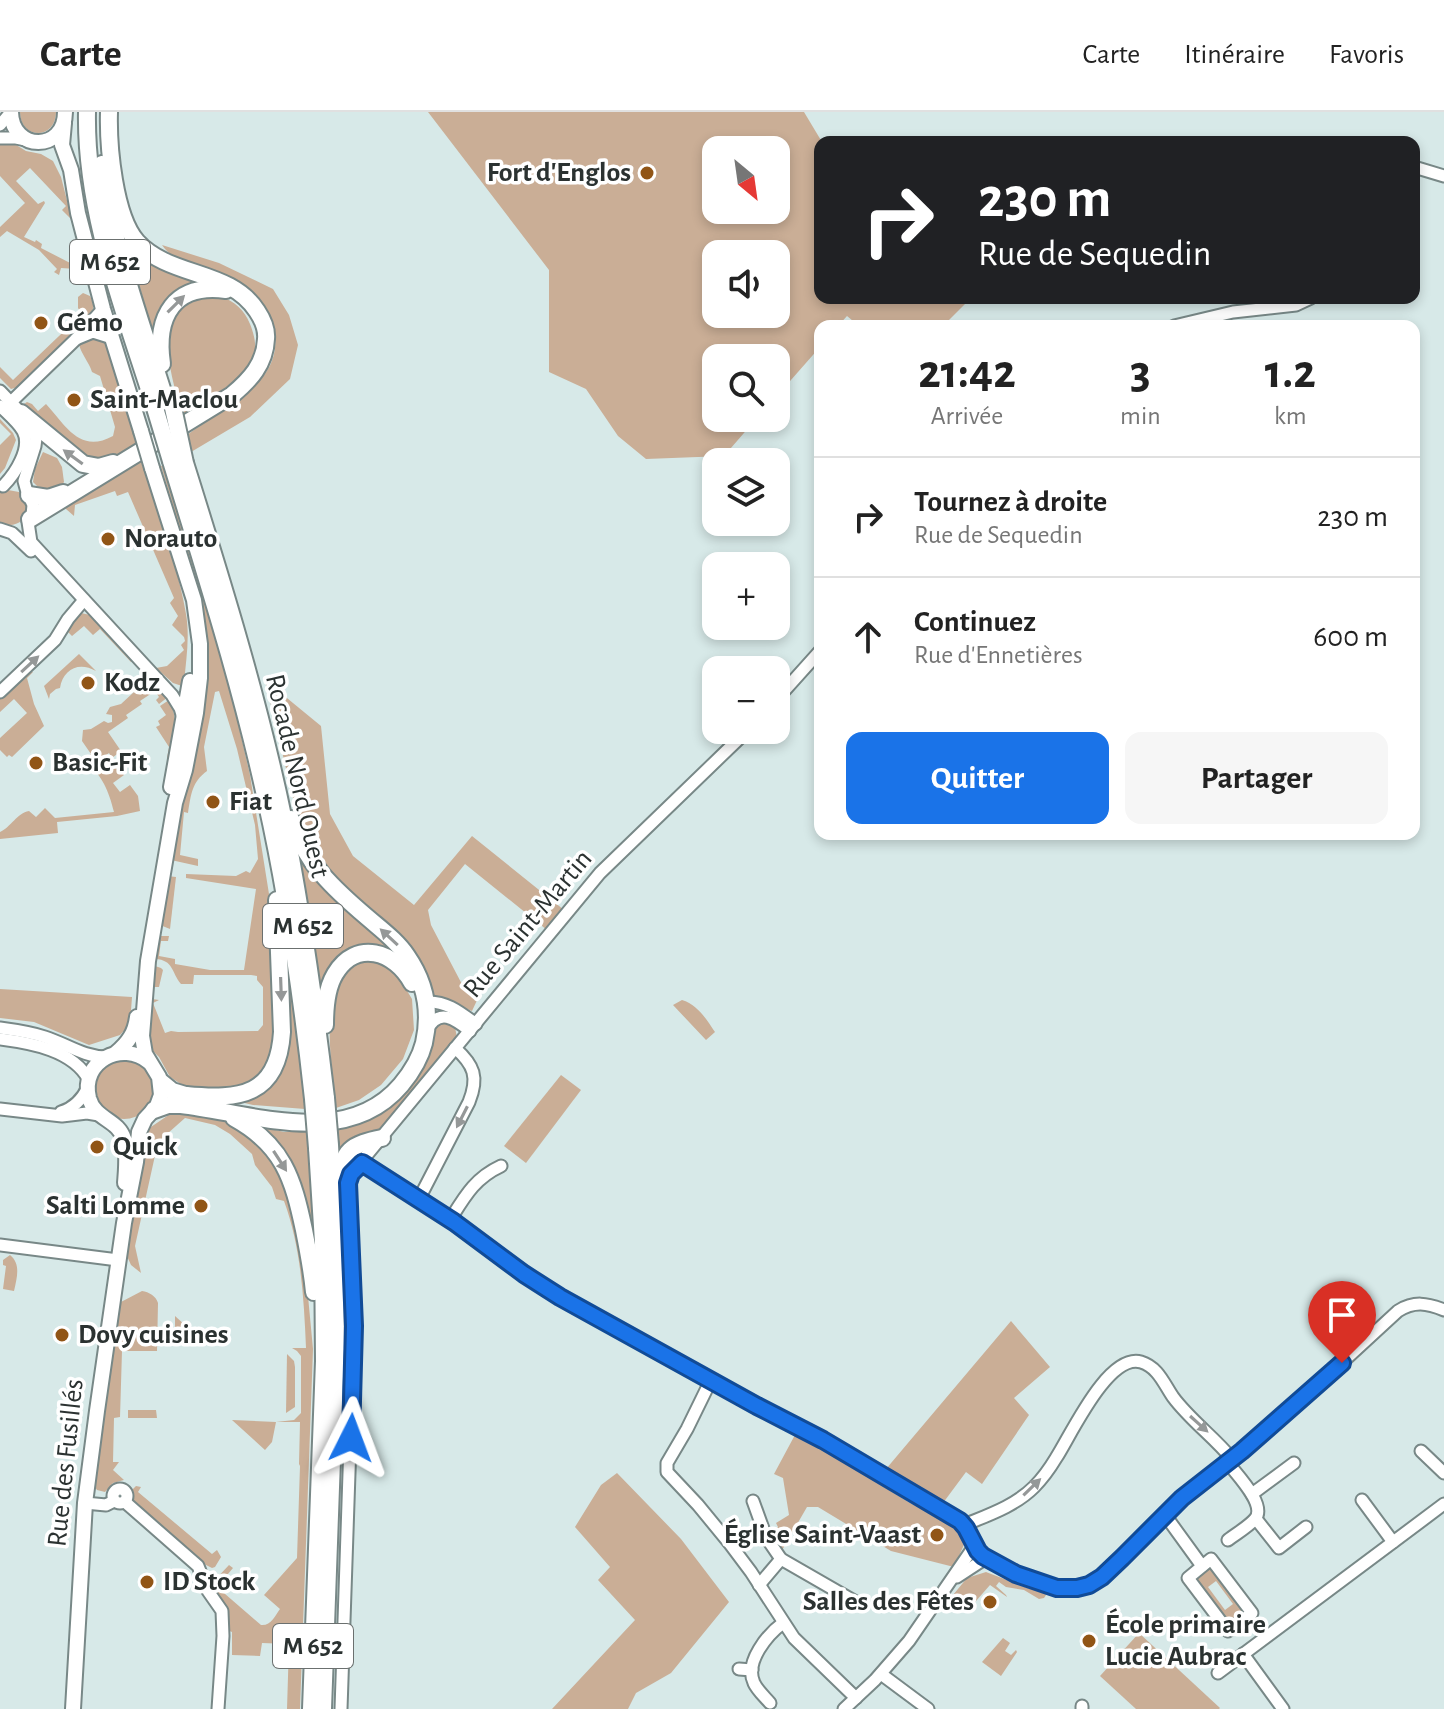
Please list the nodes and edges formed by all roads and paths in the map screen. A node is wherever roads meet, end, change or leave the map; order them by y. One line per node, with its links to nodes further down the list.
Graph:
1 (11, 112): 6 (street); 8 (main road)
2 (87, 112): 19 (highway, M 652)
3 (99, 112): 19 (highway, M 652)
4 (109, 112): 12 (highway, M 652)
5 (64, 118): 8 (main road); 11 (main road)
6 (0, 125)
7 (0, 138): 8 (street)
8 (32, 141): 11 (main road)
9 (1420, 169): 10 (street)
10 (1444, 176)
11 (73, 187): 14 (main road)
12 (243, 295): 19 (highway, one-way to 12); 21 (highway)
13 (1298, 304): 15 (street)
14 (103, 309): 16 (main road); 17 (street)
15 (1199, 320)
16 (112, 338): 17 (street); 28 (main road, bridge)
17 (76, 339): 20 (street)
18 (0, 391): 20 (street)
19 (165, 406): 22 (highway, bridge)
20 (11, 407): 21 (highway, one-way to 20); 24 (street); 25 (street)
21 (137, 453): 23 (highway)
22 (178, 462): 39 (highway, Rocade Nord Ouest / M 652); 40 (highway, Rocade Nord Ouest / M 652)
23 (100, 475): 25 (highway); 26 (highway)
24 (1, 486): 25 (street)
25 (28, 493): 26 (street)
26 (29, 521): 27 (street); 29 (street)
27 (3, 531): 29 (street)
28 (181, 562): 35 (main road); 36 (main road)
29 (73, 589): 30 (street)
30 (84, 600): 32 (street); 34 (street, one-way to 30)
31 (814, 658): 33 (street)
32 (152, 672): 35 (street); 37 (street)
33 (790, 684)
34 (0, 692)
35 (188, 697): 36 (street); 37 (main road)
36 (196, 713): 48 (main road)
37 (183, 724): 47 (main road)
38 (734, 744): 44 (street, Rue Saint-Martin)
39 (269, 755): 41 (highway, one-way to 39); 52 (highway, Rocade Nord Ouest / M 652)
40 (266, 799): 51 (highway, one-way to 51); 52 (highway, Rocade Nord Ouest / M 652)
41 (427, 1002): 42 (highway); 44 (street)
42 (423, 1025): 44 (street); 51 (highway); 52 (highway); 54 (highway)
43 (0, 1028): 47 (street)
44 (473, 1028): 46 (street, Rue Saint-Martin)
45 (0, 1039): 50 (street)
46 (455, 1048): 59 (street, Rue Saint-Martin); 62 (street, one-way to 62)
47 (111, 1055): 48 (main road); 50 (main road)
48 (149, 1062): 49 (main road)
49 (161, 1082): 51 (highway); 55 (main road)
50 (89, 1083): 56 (street); 57 (main road)
51 (184, 1095)
52 (320, 1098): 68 (highway, Rocade Nord Ouest / M 652, bridge)
53 (0, 1109): 56 (street)
54 (221, 1112): 55 (highway); 68 (highway, one-way to 68)
55 (150, 1114): 58 (main road); 64 (main road)
56 (48, 1115): 57 (street)
57 (99, 1115): 58 (main road)
58 (113, 1123): 64 (main road)
59 (382, 1138): 60 (highway)
60 (362, 1155): 62 (street); 68 (highway); 104 (street)
61 (501, 1166): 63 (street)
62 (417, 1198): 63 (street)
63 (450, 1220): 69 (street)
64 (124, 1223): 66 (main road, Rue des Fusillés)
65 (0, 1245): 66 (street)
66 (118, 1260): 77 (main road, Rue des Fusillés)
67 (1444, 1310): 71 (street)
68 (330, 1355): 102 (highway, Rocade Nord Ouest / M 652); 103 (highway, Rocade Nord Ouest / M 652)
69 (711, 1380): 81 (street); 90 (street)
70 (1421, 1451): 73 (street)
71 (1230, 1461): 74 (street); 79 (street); 81 (street, one-way to 71)
72 (1294, 1463): 74 (street)
73 (1444, 1473)
74 (1252, 1494): 80 (street)
75 (1362, 1500): 84 (street)
76 (753, 1501): 86 (street)
77 (85, 1503): 100 (main road, Rue des Fusillés); 101 (street)
78 (1444, 1504): 84 (street)
79 (1165, 1515): 87 (street); 88 (street)
80 (1256, 1519): 82 (street); 83 (street)
81 (964, 1525): 85 (street)
82 (1306, 1527)
83 (1228, 1540)
84 (1393, 1542): 93 (street)
85 (975, 1545): 87 (street); 89 (street)
86 (781, 1559): 90 (street); 91 (street)
87 (988, 1559): 89 (street)
88 (1202, 1566): 88 (street)
89 (951, 1583): 97 (street)
90 (759, 1585): 92 (street)
91 (854, 1601)
92 (783, 1623): 95 (street); 98 (street)
93 (1243, 1654): 96 (street); 107 (street)
94 (739, 1669): 95 (street)
95 (752, 1670): 99 (street)
96 (1218, 1673)
97 (881, 1674): 98 (street); 106 (street)
98 (856, 1698): 105 (street)
99 (770, 1703)
100 (73, 1709)
101 (218, 1709)
102 (311, 1709)
103 (325, 1709)
104 (341, 1709)
105 (844, 1709)
106 (928, 1709)
107 (1283, 1709)

